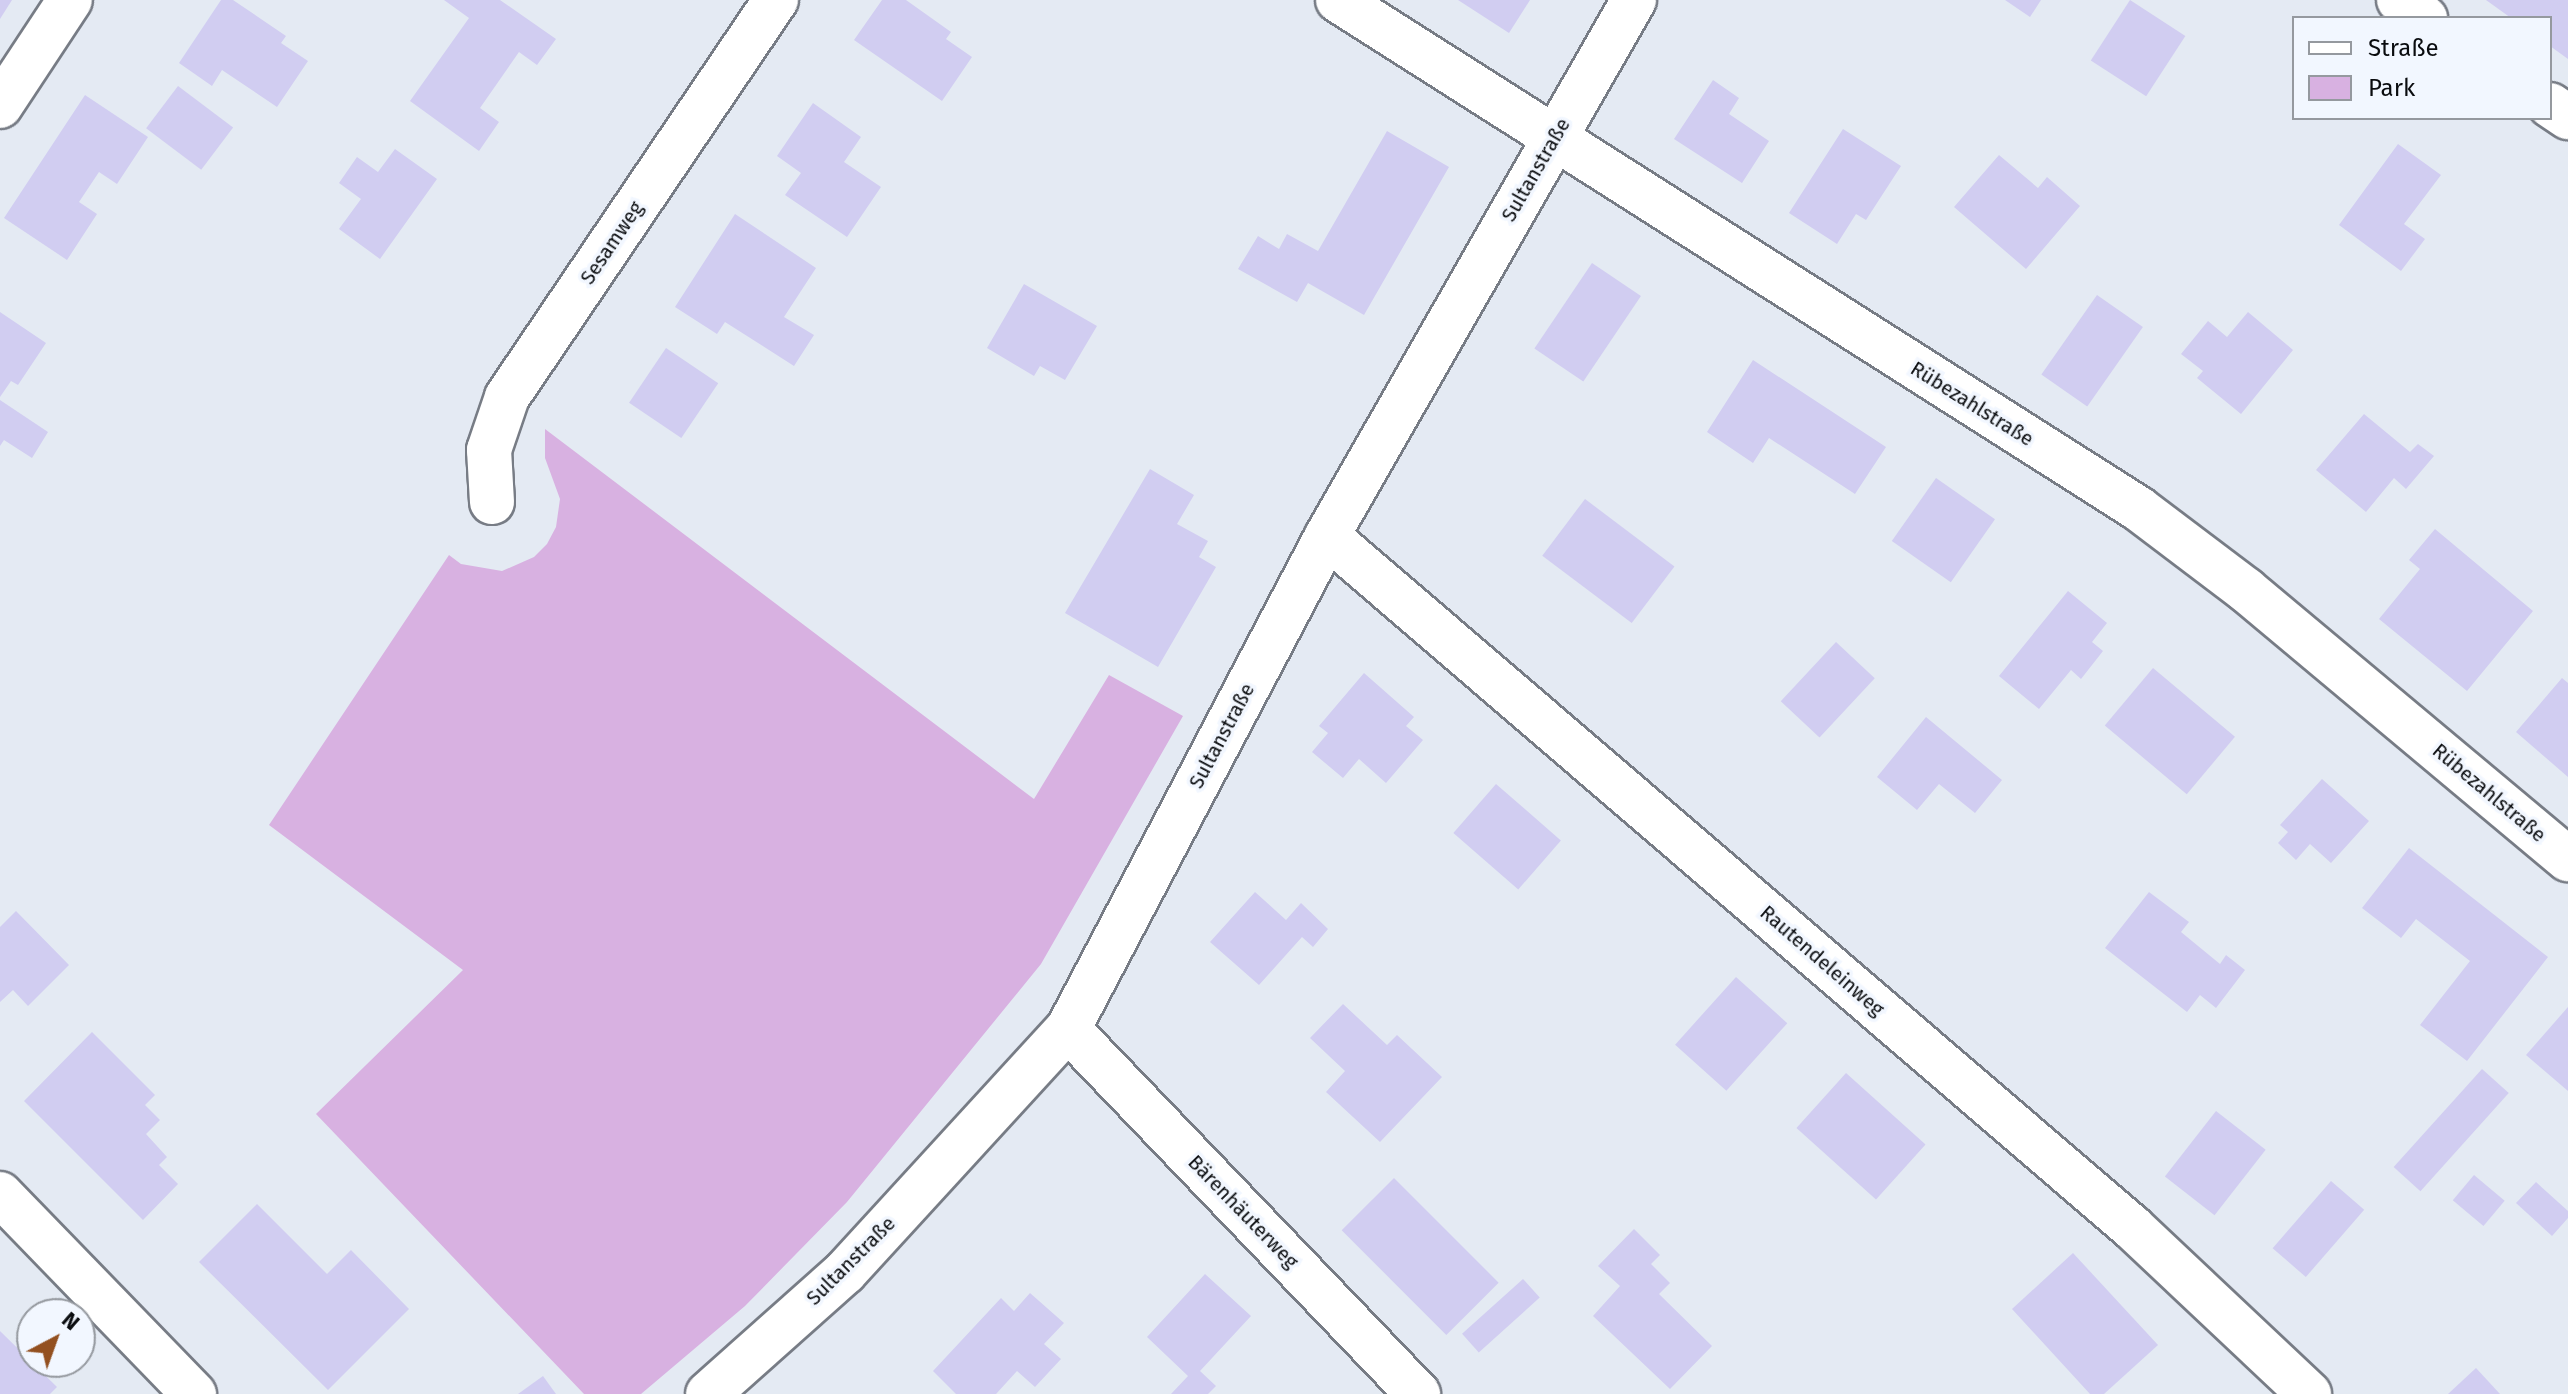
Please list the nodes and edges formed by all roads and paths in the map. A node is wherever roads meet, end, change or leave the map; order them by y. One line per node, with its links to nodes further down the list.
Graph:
1 (70, 0): 7 (street)
2 (776, 0): 9 (street, Sesamweg)
3 (1338, 0): 8 (street, Rübezahlstraße)
4 (1634, 0): 8 (street, Sultanstraße)
5 (2399, 0): 6 (street)
6 (2422, 16)
7 (0, 106)
8 (1554, 140): 10 (street, Sultanstraße); 11 (street, Rübezahlstraße)
9 (492, 502)
10 (1327, 536): 12 (street, Sultanstraße); 17 (street, Rautendeleinweg)
11 (2568, 859)
12 (1068, 1029): 15 (street, Sultanstraße); 16 (street, Bärenhäuterweg)
13 (0, 1194): 14 (street)
14 (194, 1394)
15 (708, 1394)
16 (1418, 1394)
17 (2309, 1394)

